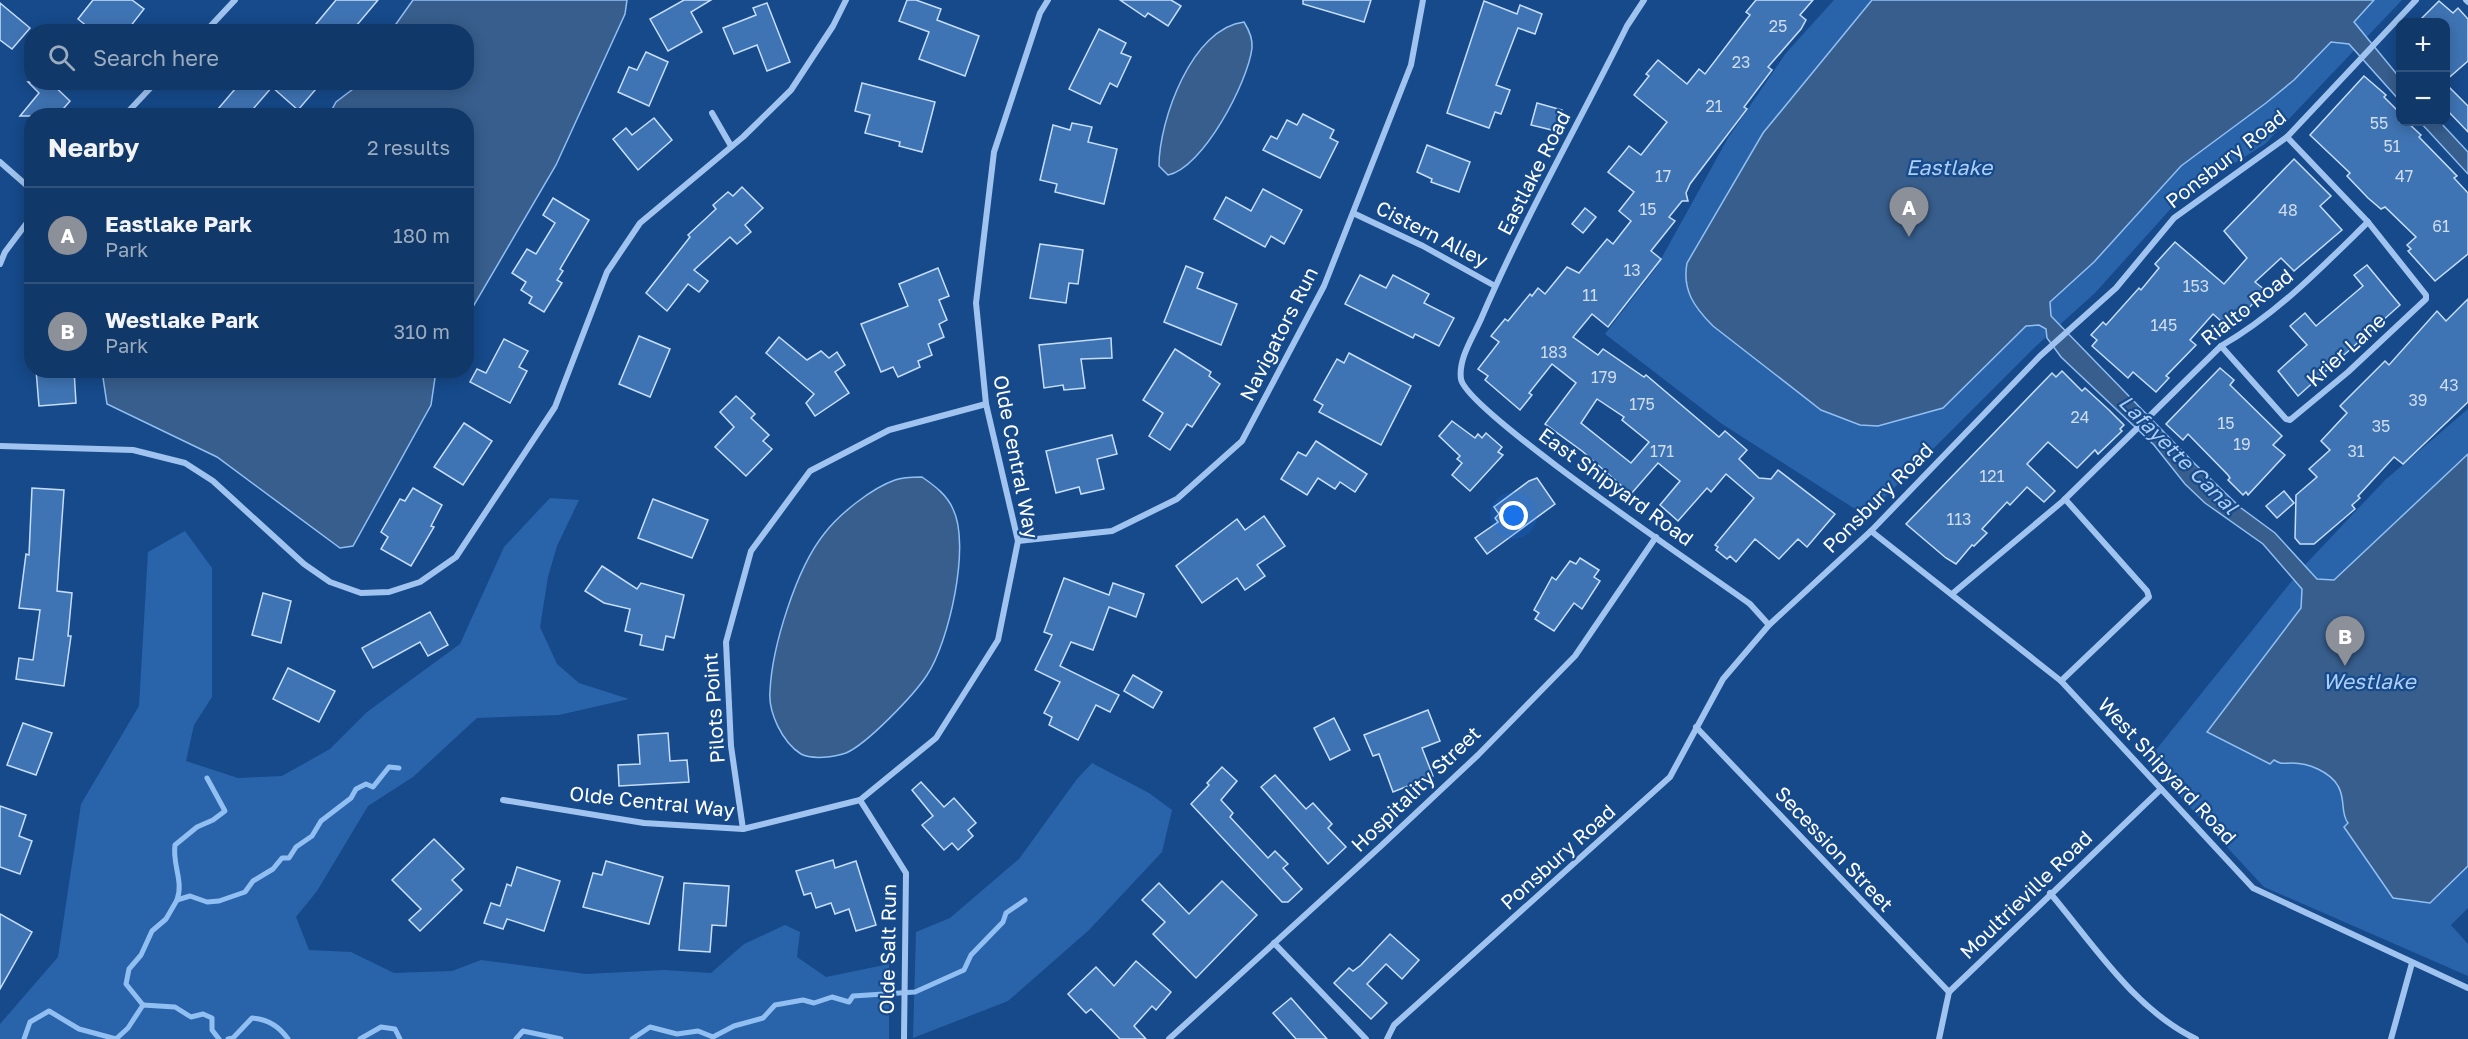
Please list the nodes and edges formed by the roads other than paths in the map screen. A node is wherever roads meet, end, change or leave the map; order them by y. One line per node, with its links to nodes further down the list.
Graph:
1 (235, 0): 7 (street)
2 (846, 0): 12 (street)
3 (1048, 0): 22 (street, Olde Central Way)
4 (1423, 0): 15 (street, Navigators Run)
5 (1644, 0): 19 (street, Eastlake Road)
6 (2416, 0): 11 (street, Ponsbury Road)
7 (212, 24)
8 (148, 90): 9 (street)
9 (132, 108)
10 (712, 113): 12 (street)
11 (2287, 136): 16 (street); 25 (street, Ponsbury Road)
12 (731, 146): 23 (street)
13 (0, 162): 14 (street)
14 (24, 183)
15 (1353, 213): 19 (street, Cistern Alley); 27 (street, Navigators Run)
16 (2368, 222): 20 (street, Rialto Road); 20 (street, Krier Lane)
17 (24, 227): 18 (street)
18 (0, 264)
19 (1495, 286): 21 (street, Eastlake Road)
20 (2221, 346): 24 (street, Rialto Road)
21 (1461, 364): 26 (street, East Shipyard Road)
22 (986, 404): 27 (street, Olde Central Way); 35 (street, Pilots Point)
23 (0, 446)
24 (2065, 500): 28 (street, Rialto Road); 30 (street)
25 (1871, 531): 28 (street, West Shipyard Road); 29 (street, Ponsbury Road)
26 (1656, 537): 29 (street, East Shipyard Road); 37 (street, Hospitality Street)
27 (1018, 541): 34 (street, Olde Central Way)
28 (1952, 594): 30 (street, West Shipyard Road)
29 (1770, 625): 31 (street, Ponsbury Road)
30 (2061, 681): 32 (street, West Shipyard Road)
31 (1696, 727): 40 (street, Secession Street); 44 (street, Ponsbury Road)
32 (2161, 789): 36 (street, Moultrieville Road); 38 (street, West Shipyard Road)
33 (503, 800): 35 (street, Olde Central Way)
34 (860, 800): 35 (street, Olde Central Way); 41 (street, Olde Salt Run)
35 (743, 829)
36 (2050, 893): 40 (street, Moultrieville Road); 46 (street)
37 (1274, 943): 42 (street, Hospitality Street); 43 (street)
38 (2412, 963): 39 (street, West Shipyard Road); 47 (street)
39 (2468, 988)
40 (1949, 992): 45 (street)
41 (903, 1039)
42 (1169, 1039)
43 (1366, 1039)
44 (1387, 1039)
45 (1939, 1039)
46 (2196, 1039)
47 (2391, 1039)

